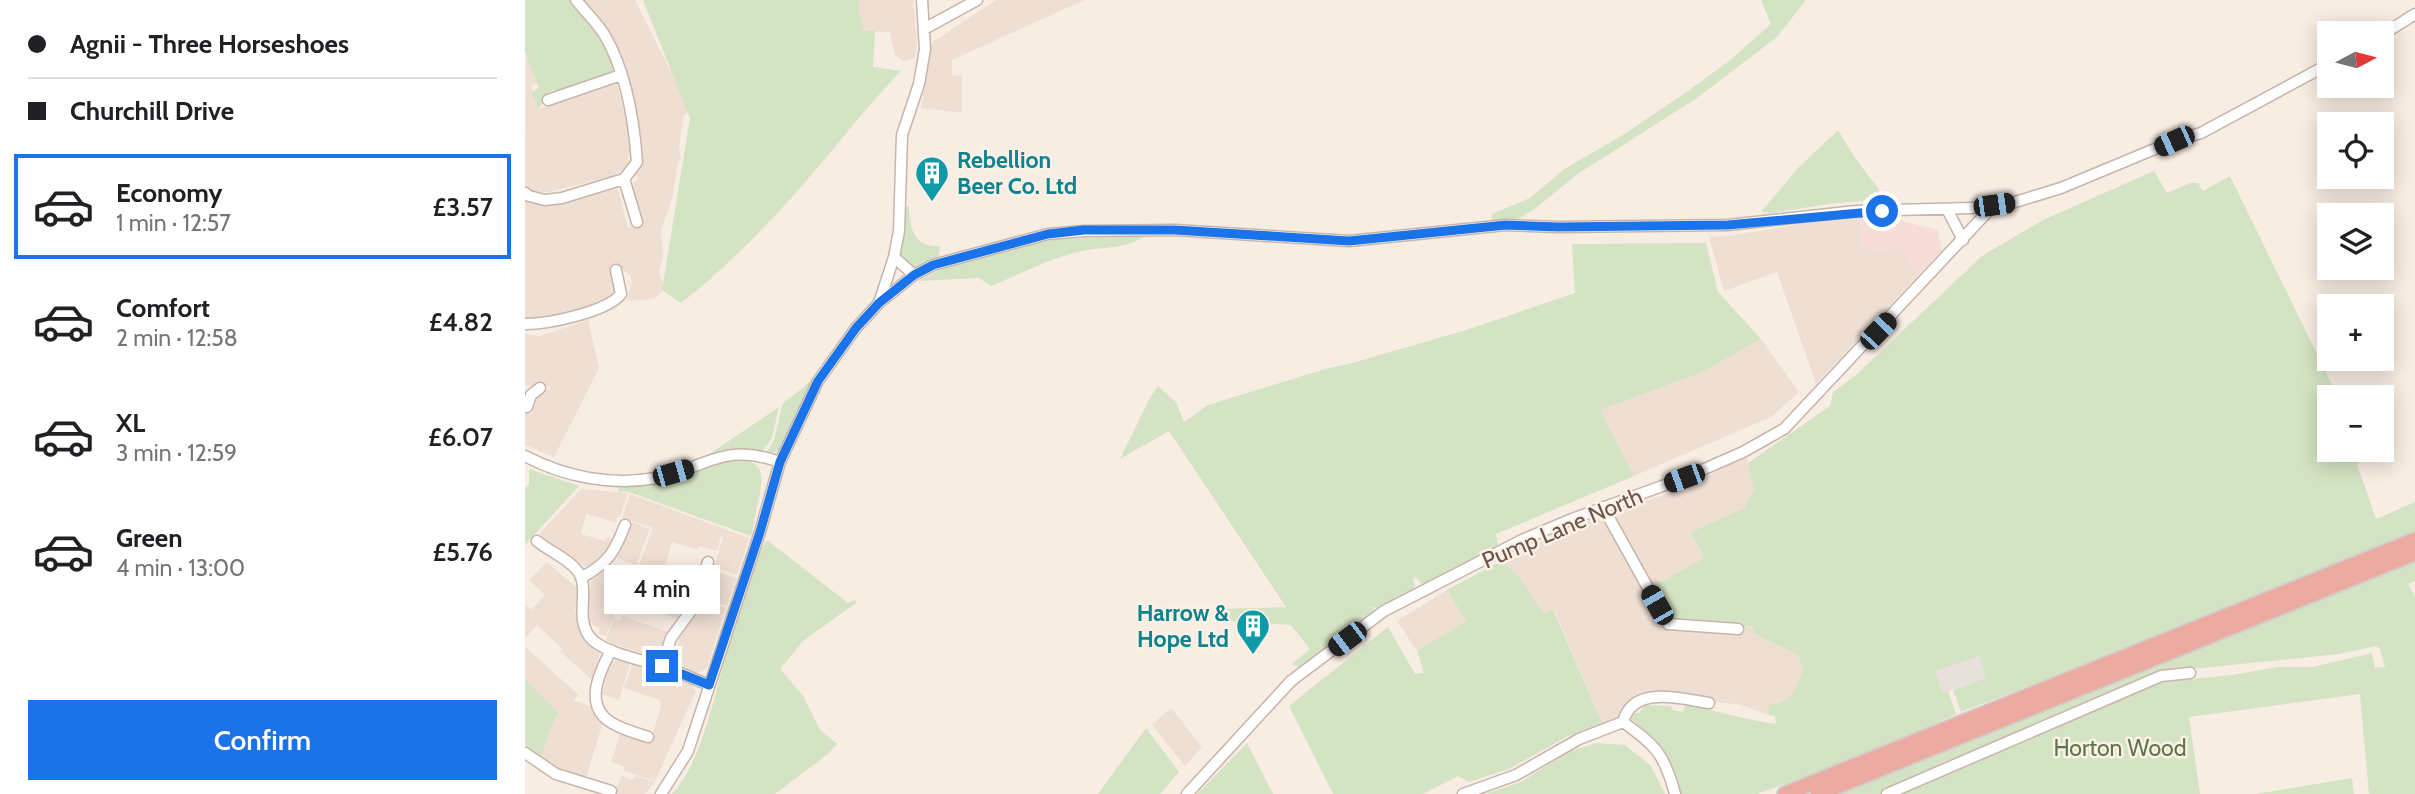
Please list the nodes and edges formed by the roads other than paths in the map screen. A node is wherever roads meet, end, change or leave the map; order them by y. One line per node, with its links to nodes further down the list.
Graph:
1 (576, 0): 8 (street)
2 (922, 0): 6 (street)
3 (977, 0): 6 (street)
4 (2415, 14): 5 (street)
5 (2394, 27)
6 (924, 29): 16 (street)
7 (2317, 70): 12 (street)
8 (621, 75): 9 (street); 10 (street)
9 (551, 97)
10 (624, 178): 11 (street); 14 (street)
11 (525, 193)
12 (1994, 205): 13 (street); 15 (street, Pump Lane North)
13 (1947, 209): 15 (street); 18 (street)
14 (637, 222)
15 (1963, 240): 26 (street, Pump Lane North)
16 (894, 257): 18 (street); 19 (street)
17 (616, 270): 20 (street)
18 (914, 275): 19 (street)
19 (879, 303): 25 (street)
20 (525, 324)
21 (540, 388): 22 (street)
22 (528, 393): 23 (street)
23 (527, 407)
24 (525, 456): 25 (street)
25 (780, 462): 37 (street)
26 (1603, 507): 33 (street); 44 (street, Pump Lane North)
27 (625, 524): 32 (street)
28 (2415, 540): 47 (highway)
29 (537, 541): 32 (street)
30 (2415, 553): 48 (highway)
31 (708, 562): 35 (street)
32 (582, 577): 34 (street)
33 (1738, 629)
34 (611, 650): 35 (street); 40 (street)
35 (662, 666): 37 (street)
36 (2190, 673): 49 (street)
37 (709, 685): 43 (street)
38 (1709, 703): 39 (street)
39 (1623, 722): 45 (street); 46 (street)
40 (648, 737)
41 (525, 753): 42 (street)
42 (611, 791)
43 (661, 794)
44 (1187, 794)
45 (1463, 794)
46 (1675, 794)
47 (1785, 794)
48 (1818, 794)
49 (1887, 794)

